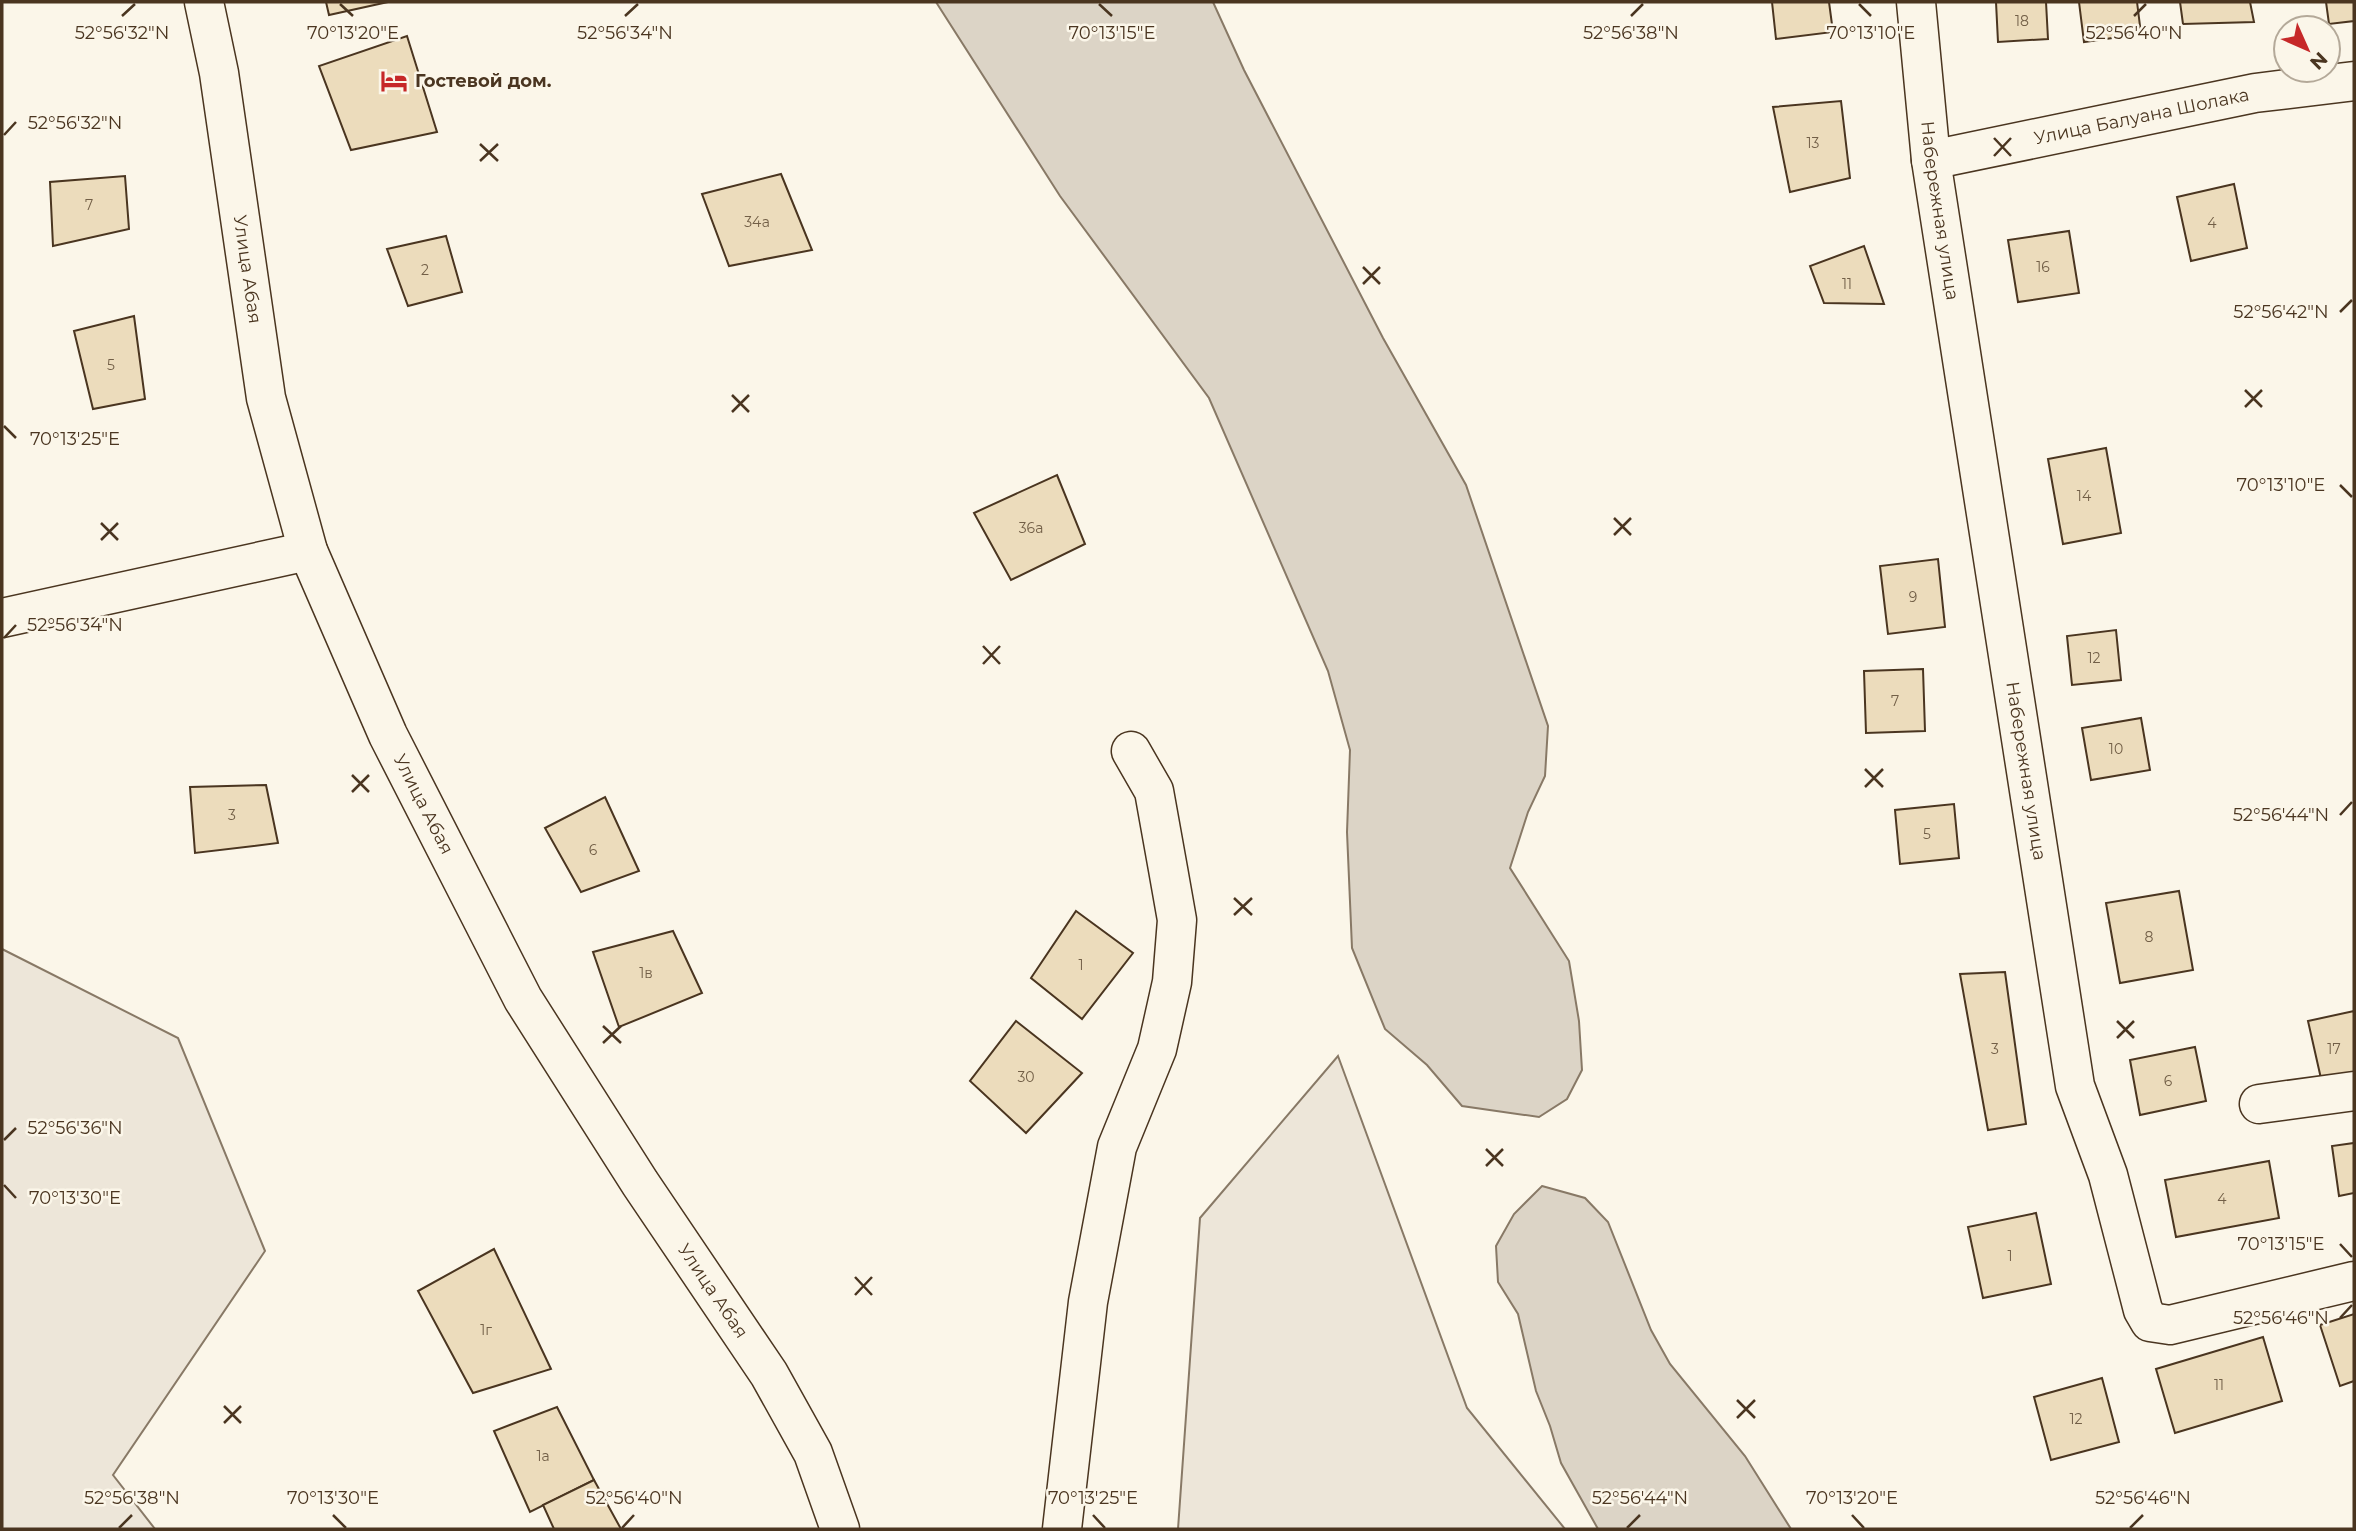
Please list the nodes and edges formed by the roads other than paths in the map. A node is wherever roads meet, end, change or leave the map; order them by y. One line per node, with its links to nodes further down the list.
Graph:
1 (204, 2): 5 (street, Улица Абая)
2 (1916, 2): 4 (street, Набережная улица)
3 (2354, 81): 4 (street, Улица Балуана Шолака)
4 (1931, 160): 10 (street, Набережная улица)
5 (308, 551): 6 (street); 11 (street, Улица Абая)
6 (2, 618)
7 (1131, 751): 12 (street)
8 (2354, 1091): 9 (street)
9 (2259, 1104)
10 (2354, 1281)
11 (840, 1529)
12 (1062, 1529)

